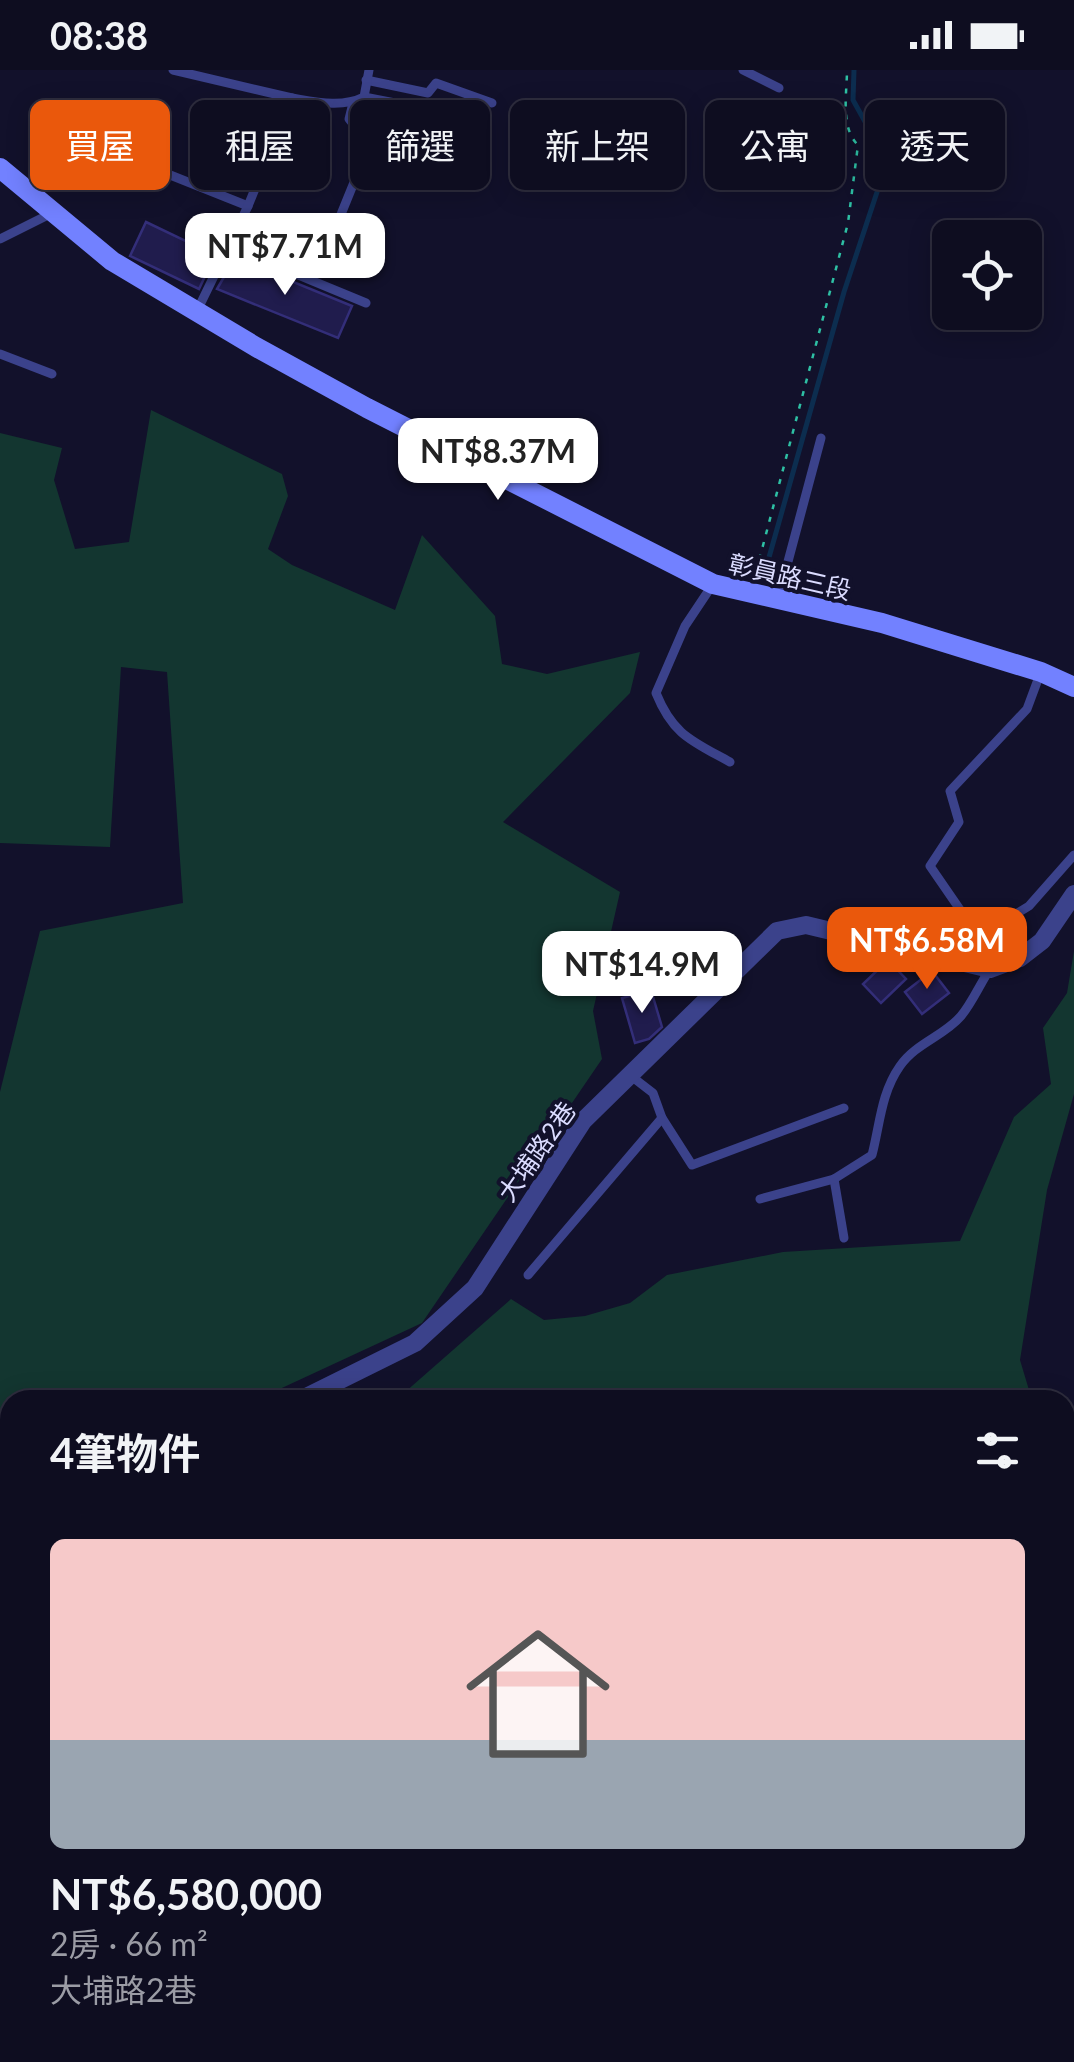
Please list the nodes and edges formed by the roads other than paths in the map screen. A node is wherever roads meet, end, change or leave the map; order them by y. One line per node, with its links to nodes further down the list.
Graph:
1 (173, 70): 3 (lane)
2 (743, 70): 5 (lane)
3 (200, 73): 7 (lane)
4 (368, 75): 6 (lane); 10 (lane)
5 (778, 88)
6 (364, 97): 8 (lane); 9 (lane)
7 (292, 98): 11 (lane); 15 (lane)
8 (358, 100)
9 (380, 100)
10 (492, 102)
11 (350, 103)
12 (0, 168): 16 (main road, 彰員路三段)
13 (170, 175): 15 (lane)
14 (351, 190): 17 (lane)
15 (248, 206): 19 (lane)
16 (53, 212): 18 (lane); 21 (main road, 彰員路三段)
17 (333, 234)
18 (0, 239)
19 (228, 246): 20 (lane); 21 (lane)
20 (366, 303)
21 (197, 311): 25 (main road, 彰員路三段)
22 (0, 354): 23 (lane)
23 (52, 374)
24 (821, 438): 26 (lane)
25 (713, 584): 26 (main road, 彰員路三段); 29 (lane)
26 (778, 600): 27 (main road, 彰員路三段)
27 (1041, 672): 28 (main road, 彰員路三段); 30 (lane)
28 (1074, 687)
29 (730, 762)
30 (1074, 855)
31 (1074, 894): 32 (street)
32 (990, 969): 33 (street, 大埔路2巷); 36 (lane)
33 (632, 1076): 35 (lane); 40 (street, 大埔路2巷)
34 (844, 1108): 35 (lane)
35 (662, 1118): 39 (lane)
36 (834, 1179): 37 (lane); 38 (lane)
37 (760, 1198)
38 (844, 1238)
39 (528, 1274)
40 (320, 1390)

